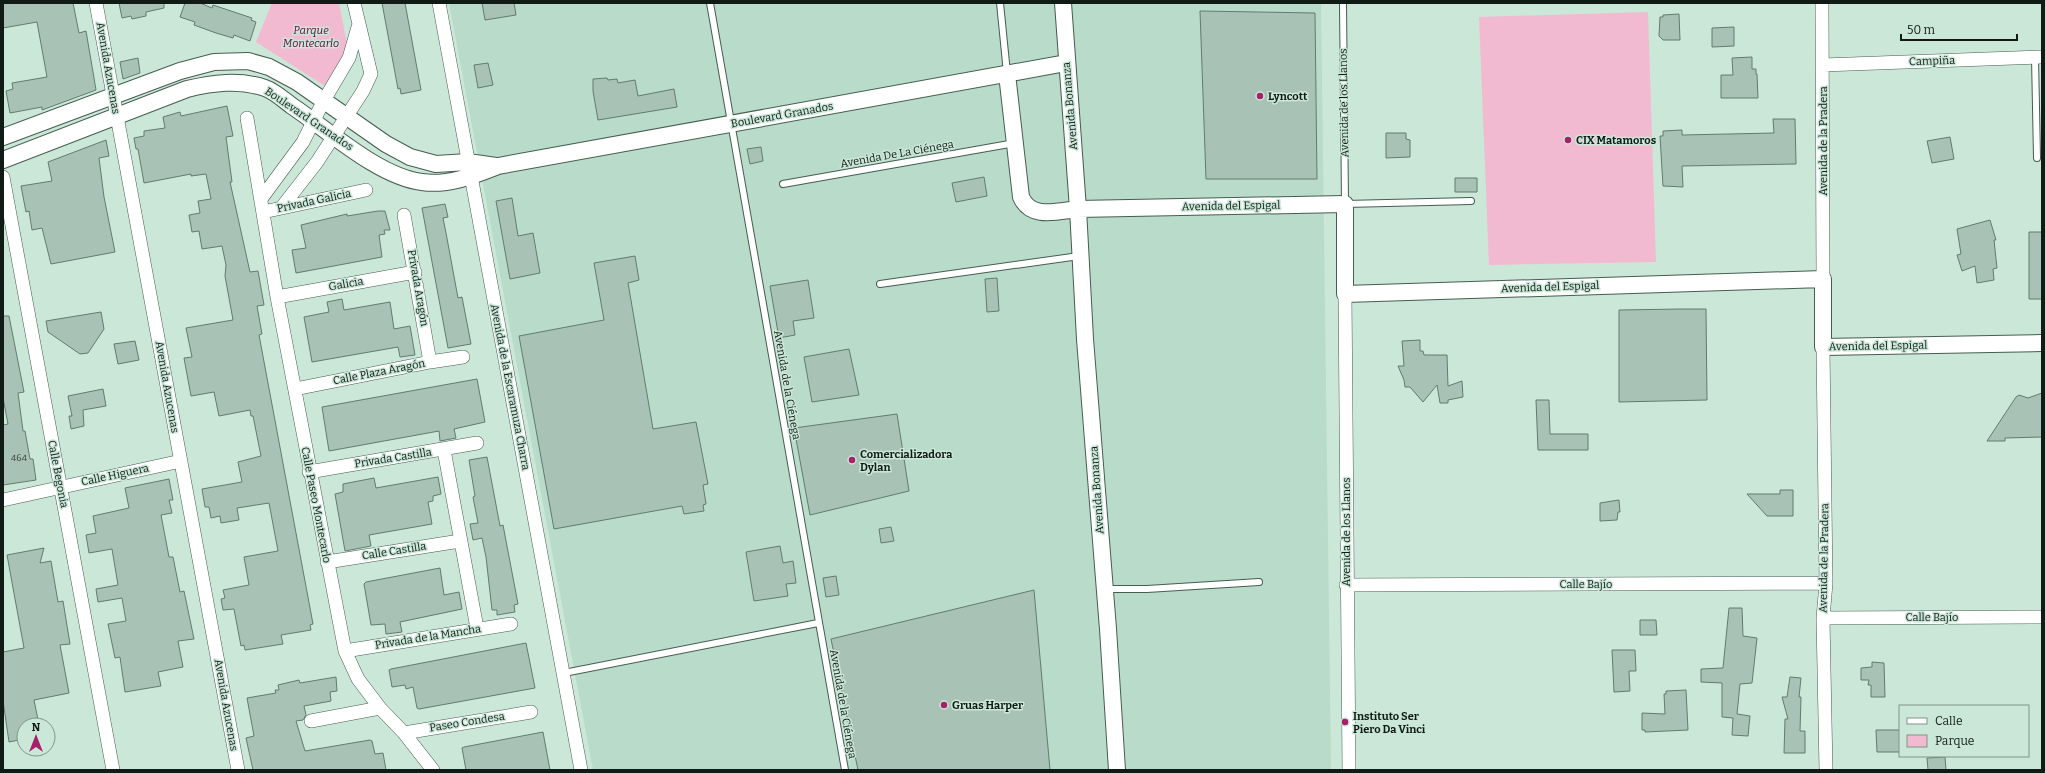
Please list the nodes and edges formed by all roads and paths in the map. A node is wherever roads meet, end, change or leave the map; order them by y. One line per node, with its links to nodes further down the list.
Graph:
1 (96, 3): 14 (street, Avenida Azucenas)
2 (354, 3): 9 (street)
3 (439, 3): 26 (street, Avenida de la Escaramuza Charra)
4 (710, 3): 20 (lane, Avenida de la Ciénega)
5 (1000, 3): 13 (lane)
6 (1062, 3): 11 (street, Avenida Bonanza)
7 (1343, 3): 31 (lane, Avenida de los Llanos)
8 (1822, 3): 12 (street, Avenida de la Pradera)
9 (358, 27): 15 (street); 17 (street)
10 (2038, 57): 12 (street, Campiña); 24 (lane)
11 (1066, 63): 13 (street, Boulevard Granados); 34 (street, Avenida Bonanza)
12 (1823, 65): 38 (street, Avenida de la Pradera)
13 (1007, 74): 20 (street, Boulevard Granados); 23 (street)
14 (113, 96): 15 (street, Boulevard Granados); 16 (street, Avenida Azucenas); 22 (street, Boulevard Granados)
15 (323, 102): 17 (street, Boulevard Granados); 19 (street)
16 (117, 117): 19 (street, Boulevard Granados); 25 (street, Boulevard Granados); 49 (street, Avenida Azucenas)
17 (347, 117): 21 (street); 26 (street, Boulevard Granados)
18 (248, 118): 32 (street, Calle Paseo Montecarlo)
19 (313, 120): 21 (street, Boulevard Granados); 32 (street)
20 (731, 124): 26 (street, Boulevard Granados); 61 (lane, Avenida de la Ciénega)
21 (334, 135): 26 (street, Boulevard Granados); 33 (street)
22 (3, 137)
23 (1015, 143): 28 (lane, Avenida De La Ciénega); 34 (street)
24 (2037, 158)
25 (3, 160)
26 (469, 170): 65 (street, Avenida de la Escaramuza Charra)
27 (3, 177): 51 (street, Calle Begonia)
28 (783, 184)
29 (366, 190): 33 (street, Privada Galicia)
30 (1471, 200): 31 (lane)
31 (1345, 204): 34 (street, Avenida del Espigal); 40 (street)
32 (262, 205): 33 (street, Privada Galicia); 41 (street, Calle Paseo Montecarlo)
33 (282, 208)
34 (1078, 209): 36 (street, Avenida Bonanza)
35 (404, 215): 37 (street, Privada Aragón)
36 (1081, 256): 39 (lane); 58 (street, Avenida Bonanza)
37 (415, 272): 41 (street, Galicia); 45 (street, Privada Aragón)
38 (1823, 279): 40 (street, Avenida del Espigal); 43 (street, Avenida del Espigal)
39 (880, 284)
40 (1345, 294): 57 (street, Avenida de los Llanos)
41 (277, 297): 46 (street, Calle Paseo Montecarlo)
42 (2042, 343): 43 (street, Avenida del Espigal)
43 (1823, 347): 56 (street, Avenida de la Pradera)
44 (463, 357): 45 (street, Calle Plaza Aragón)
45 (430, 362): 46 (street, Calle Plaza Aragón)
46 (295, 389): 50 (street, Calle Paseo Montecarlo)
47 (477, 443): 48 (street, Privada Castilla)
48 (444, 450): 50 (street, Privada Castilla); 53 (street)
49 (181, 461): 51 (street, Calle Higuera); 71 (street, Avenida Azucenas)
50 (309, 472): 54 (street, Calle Paseo Montecarlo)
51 (61, 487): 52 (street, Calle Higuera); 70 (street, Calle Begonia)
52 (3, 500)
53 (460, 541): 54 (street, Calle Castilla); 63 (street)
54 (327, 562): 64 (street, Calle Paseo Montecarlo)
55 (1259, 582): 58 (lane)
56 (1826, 583): 57 (street, Calle Bajío); 60 (street, Avenida de la Pradera)
57 (1346, 585): 76 (street, Avenida de los Llanos)
58 (1104, 589): 75 (street, Avenida Bonanza)
59 (2042, 617): 60 (street, Calle Bajío)
60 (1823, 618): 77 (street, Avenida de la Pradera)
61 (818, 622): 65 (lane); 74 (lane, Avenida de la Ciénega)
62 (511, 624): 63 (street, Privada de la Mancha)
63 (477, 628): 64 (street, Privada de la Mancha)
64 (345, 651): 66 (street, Calle Paseo Montecarlo)
65 (564, 672): 73 (street, Avenida de la Escaramuza Charra)
66 (380, 708): 68 (street); 69 (street, Calle Paseo Montecarlo)
67 (531, 712): 69 (street, Paseo Condesa)
68 (311, 721)
69 (404, 733): 72 (street, Calle Paseo Montecarlo)
70 (113, 770)
71 (238, 770)
72 (433, 770)
73 (581, 770)
74 (845, 770)
75 (1116, 770)
76 (1349, 770)
77 (1826, 770)

